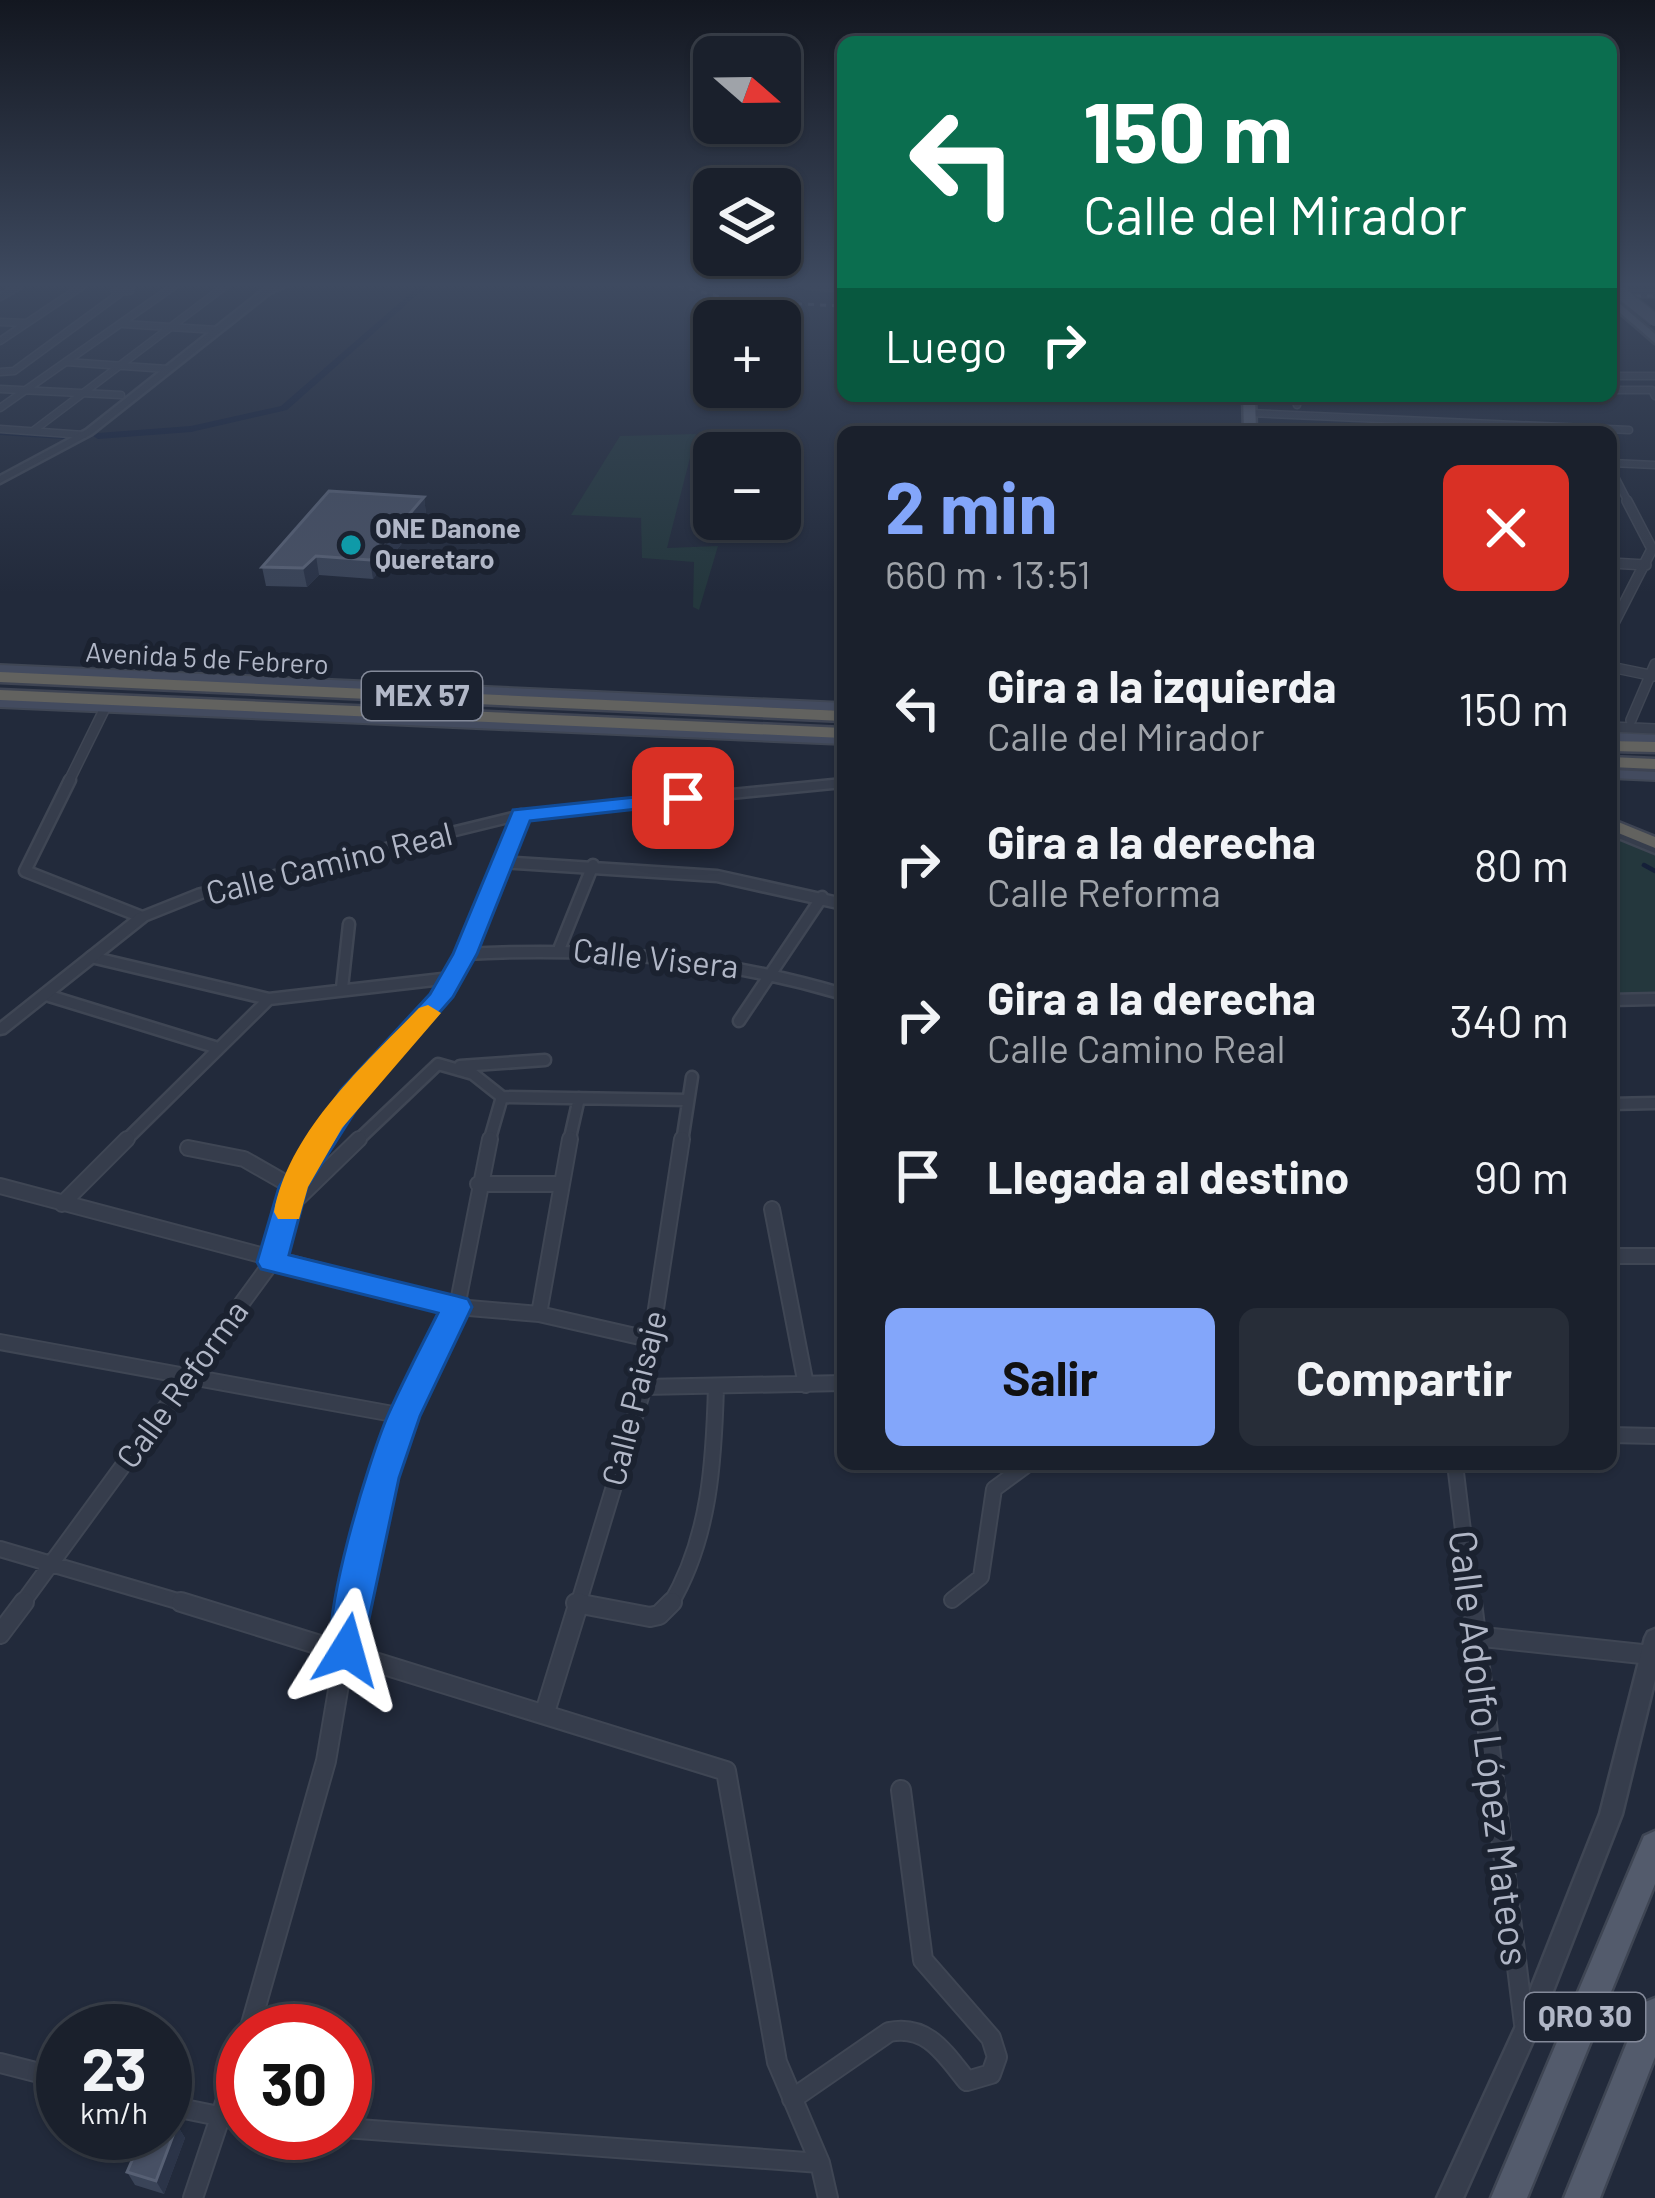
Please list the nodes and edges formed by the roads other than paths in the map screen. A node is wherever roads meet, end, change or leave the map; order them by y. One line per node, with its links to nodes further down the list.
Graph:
1 (0, 389): 2 (street)
2 (28, 389): 6 (street); 10 (street)
3 (91, 389): 6 (street)
4 (142, 389): 18 (street)
5 (1617, 390): 7 (street)
6 (87, 392): 8 (street); 17 (street)
7 (1653, 393)
8 (121, 395)
9 (1249, 402): 11 (main road)
10 (0, 408)
11 (1250, 413): 12 (main road); 13 (street)
12 (1250, 426)
13 (1539, 426)
14 (0, 429): 17 (street)
15 (1617, 430): 16 (street)
16 (1628, 430)
17 (32, 431): 18 (street)
18 (84, 435): 22 (street)
19 (1655, 465): 20 (street)
20 (1617, 466)
21 (1617, 478): 24 (street)
22 (0, 480)
23 (1617, 563): 24 (street)
24 (1646, 565): 25 (street)
25 (1617, 614)
26 (1617, 669): 27 (street)
27 (1653, 672): 38 (street)
28 (0, 673): 29 (main road, Avenida 5 de Febrero); 30 (highway, Avenida 5 de Febrero / MEX 57)
29 (360, 687): 30 (highway); 32 (main road, Avenida 5 de Febrero)
30 (446, 697): 33 (highway, Avenida 5 de Febrero / MEX 57)
31 (0, 699): 35 (main road, Avenida 5 de Febrero); 36 (highway, Avenida 5 de Febrero / MEX 57)
32 (773, 704): 33 (highway); 34 (main road, Avenida 5 de Febrero)
33 (678, 707): 37 (highway, Avenida 5 de Febrero / MEX 57)
34 (837, 707)
35 (105, 708): 39 (main road, Avenida 5 de Febrero); 58 (street)
36 (413, 714): 39 (highway); 41 (highway, Avenida 5 de Febrero / MEX 57)
37 (837, 716)
38 (1631, 720)
39 (502, 727): 43 (main road, Avenida 5 de Febrero)
40 (1617, 727): 42 (street)
41 (721, 728): 43 (highway); 44 (highway, Avenida 5 de Febrero / MEX 57)
42 (1655, 729)
43 (660, 734): 45 (main road, Avenida 5 de Febrero)
44 (837, 736)
45 (837, 736)
46 (1617, 743): 47 (highway)
47 (1652, 756): 48 (highway); 49 (main road)
48 (1617, 761)
49 (1617, 771)
50 (837, 784): 51 (street, Calle Camino Real)
51 (521, 815): 54 (street, Calle Reforma); 58 (street, Calle Camino Real)
52 (1617, 830): 53 (highway)
53 (1655, 846)
54 (501, 862): 55 (street); 61 (street, Calle Reforma)
55 (593, 865): 56 (street); 60 (street)
56 (822, 897): 57 (street); 63 (street)
57 (837, 902)
58 (142, 917): 62 (street, Calle Camino Real)
59 (349, 924): 65 (street)
60 (560, 947): 61 (street, Calle Visera); 63 (street, Calle Visera)
61 (465, 954): 64 (street, Calle Reforma)
62 (91, 957): 67 (street, Calle Camino Real); 68 (street)
63 (772, 970): 66 (street, Calle Visera); 71 (street)
64 (451, 978): 65 (street); 86 (street, Calle Reforma)
65 (342, 988): 68 (street)
66 (837, 992)
67 (46, 994): 72 (street, Calle Camino Real); 73 (street)
68 (269, 999): 73 (street)
69 (1655, 999): 70 (street)
70 (1617, 1000)
71 (740, 1021)
72 (0, 1030)
73 (218, 1048): 87 (street)
74 (545, 1060): 75 (street)
75 (459, 1066): 77 (street); 88 (street)
76 (692, 1077): 79 (street, Calle Paisaje)
77 (502, 1097): 78 (street); 83 (street)
78 (580, 1098): 79 (street); 84 (street)
79 (687, 1100): 95 (street, Calle Paisaje)
80 (1655, 1102): 81 (street)
81 (1617, 1104)
82 (188, 1148): 86 (street)
83 (478, 1184): 84 (street); 93 (street)
84 (560, 1184): 94 (street)
85 (0, 1186): 87 (street)
86 (293, 1187): 88 (street, Calle Reforma)
87 (62, 1204): 92 (street)
88 (291, 1204): 92 (street, Calle Reforma)
89 (772, 1209): 99 (street)
90 (1617, 1256): 91 (street)
91 (1655, 1256)
92 (272, 1262): 93 (street); 97 (street, Calle Reforma)
93 (457, 1307): 94 (street); 102 (street)
94 (539, 1314): 95 (street)
95 (653, 1340): 101 (street, Calle Paisaje)
96 (0, 1342): 97 (street)
97 (187, 1378): 102 (street); 108 (street, Calle Reforma)
98 (837, 1383): 99 (street)
99 (806, 1385): 100 (street)
100 (716, 1386): 101 (street); 110 (street)
101 (644, 1387): 110 (street, Calle Paisaje)
102 (404, 1416): 114 (street)
103 (1617, 1435): 104 (street)
104 (1655, 1436)
105 (1020, 1470): 109 (street)
106 (1456, 1470): 112 (street, Calle Adolfo López Mateos)
107 (0, 1549): 108 (street)
108 (49, 1565): 111 (street, Calle Reforma); 114 (street)
109 (952, 1600)
110 (576, 1603): 115 (street, Calle Paisaje)
111 (0, 1634)
112 (1474, 1636): 113 (street); 120 (street, Calle Adolfo López Mateos)
113 (1653, 1646): 120 (street)
114 (347, 1650): 115 (street); 118 (street)
115 (545, 1712): 123 (street)
116 (902, 1790): 123 (street)
117 (1655, 1846): 127 (main road, QRO 30)
118 (257, 2004)
119 (1655, 2014): 131 (main road, QRO 30)
120 (1525, 2032): 130 (street)
121 (0, 2063): 122 (street)
122 (36, 2072)
123 (792, 2099): 126 (street)
124 (372, 2130): 126 (street)
125 (216, 2152): 128 (street)
126 (820, 2163): 129 (street)
127 (1509, 2194)
128 (193, 2198)
129 (828, 2198)
130 (1450, 2198)
131 (1582, 2198)

